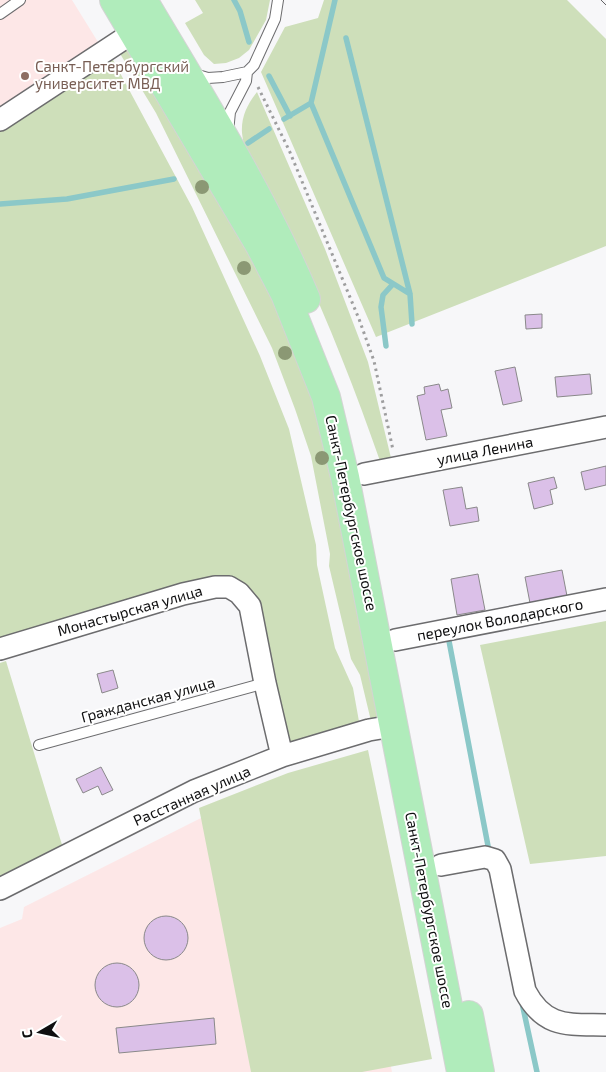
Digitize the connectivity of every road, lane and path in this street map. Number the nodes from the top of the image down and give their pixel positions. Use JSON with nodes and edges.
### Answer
{"nodes":[{"id":1,"x":20,"y":0,"type":"edge"},
{"id":2,"x":114,"y":0,"type":"edge"},
{"id":3,"x":143,"y":0,"type":"edge"},
{"id":4,"x":278,"y":0,"type":"edge"},
{"id":5,"x":0,"y":14,"type":"edge"},
{"id":6,"x":134,"y":32,"type":"junction"},
{"id":7,"x":184,"y":70,"type":"junction"},
{"id":8,"x":247,"y":72,"type":"junction"},
{"id":9,"x":254,"y":81,"type":"dead end"},
{"id":10,"x":0,"y":120,"type":"edge"},
{"id":11,"x":229,"y":148,"type":"junction"},
{"id":12,"x":606,"y":427,"type":"edge"},
{"id":13,"x":394,"y":458,"type":"dead end"},
{"id":14,"x":364,"y":474,"type":"junction"},
{"id":15,"x":606,"y":600,"type":"edge"},
{"id":16,"x":395,"y":640,"type":"junction"},
{"id":17,"x":0,"y":649,"type":"edge"},
{"id":18,"x":265,"y":683,"type":"junction"},
{"id":19,"x":393,"y":726,"type":"junction"},
{"id":20,"x":39,"y":745,"type":"dead end"},
{"id":21,"x":282,"y":756,"type":"junction"},
{"id":22,"x":441,"y":865,"type":"junction"},
{"id":23,"x":0,"y":889,"type":"edge"},
{"id":24,"x":606,"y":1025,"type":"edge"},
{"id":25,"x":461,"y":1072,"type":"edge"},
{"id":26,"x":480,"y":1072,"type":"edge"}],
"edges":[{"from":1,"to":5,"type":"lane"},
{"from":2,"to":6,"type":"main road","name":"Санкт-Петербургское шоссе"},
{"from":3,"to":7,"type":"main road","name":"Санкт-Петербургское шоссе"},
{"from":4,"to":8,"type":"lane"},
{"from":6,"to":10,"type":"street"},
{"from":6,"to":19,"type":"main road","name":"Санкт-Петербургское шоссе"},
{"from":7,"to":8,"type":"lane"},
{"from":7,"to":11,"type":"main road","name":"Санкт-Петербургское шоссе"},
{"from":8,"to":11,"type":"lane"},
{"from":9,"to":13,"type":"path"},
{"from":11,"to":14,"type":"main road","name":"Санкт-Петербургское шоссе"},
{"from":12,"to":14,"type":"street","name":"улица Ленина"},
{"from":14,"to":16,"type":"main road","name":"Санкт-Петербургское шоссе"},
{"from":15,"to":16,"type":"street","name":"переулок Володарского"},
{"from":16,"to":22,"type":"main road","name":"Санкт-Петербургское шоссе"},
{"from":17,"to":18,"type":"street","name":"Монастырская улица"},
{"from":18,"to":20,"type":"lane","name":"Гражданская улица"},
{"from":18,"to":21,"type":"street","name":"Монастырская улица"},
{"from":19,"to":21,"type":"street","name":"Расстанная улица"},
{"from":19,"to":25,"type":"main road","name":"Санкт-Петербургское шоссе"},
{"from":21,"to":23,"type":"street","name":"Расстанная улица"},
{"from":22,"to":24,"type":"street"},
{"from":22,"to":26,"type":"main road","name":"Санкт-Петербургское шоссе"}]}
